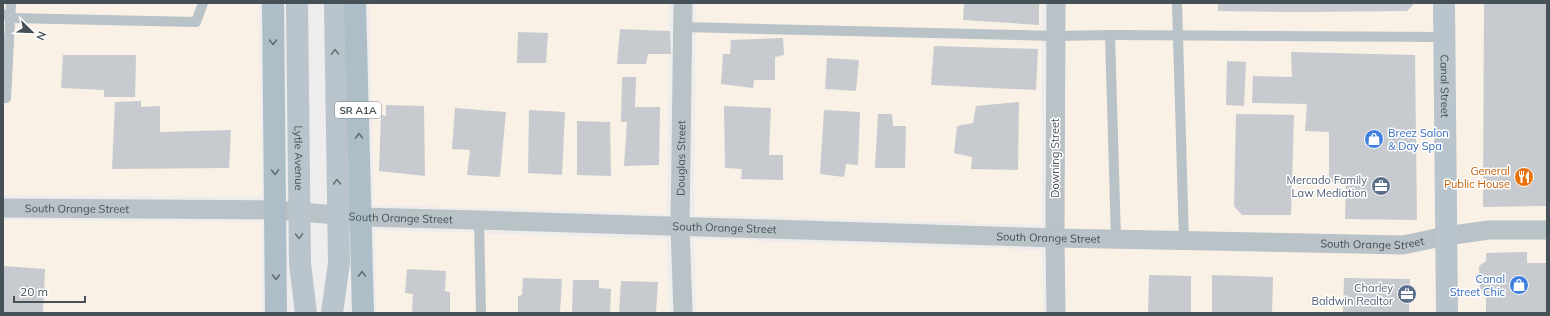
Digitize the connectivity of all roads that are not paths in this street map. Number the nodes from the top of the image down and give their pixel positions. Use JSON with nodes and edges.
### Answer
{"nodes":[{"id":1,"x":11,"y":3,"type":"edge"},
{"id":2,"x":203,"y":3,"type":"edge"},
{"id":3,"x":273,"y":3,"type":"edge"},
{"id":4,"x":297,"y":3,"type":"edge"},
{"id":5,"x":335,"y":3,"type":"edge"},
{"id":6,"x":355,"y":3,"type":"edge"},
{"id":7,"x":683,"y":3,"type":"edge"},
{"id":8,"x":1056,"y":3,"type":"edge"},
{"id":9,"x":1177,"y":3,"type":"edge"},
{"id":10,"x":1444,"y":3,"type":"edge"},
{"id":11,"x":5,"y":18,"type":"edge"},
{"id":12,"x":682,"y":27,"type":"junction"},
{"id":13,"x":1110,"y":35,"type":"junction"},
{"id":14,"x":1056,"y":36,"type":"junction"},
{"id":15,"x":1178,"y":36,"type":"junction"},
{"id":16,"x":1445,"y":37,"type":"junction"},
{"id":17,"x":3,"y":98,"type":"edge"},
{"id":18,"x":3,"y":208,"type":"edge"},
{"id":19,"x":275,"y":210,"type":"junction"},
{"id":20,"x":361,"y":216,"type":"junction"},
{"id":21,"x":479,"y":220,"type":"junction"},
{"id":22,"x":680,"y":226,"type":"junction"},
{"id":23,"x":1547,"y":230,"type":"edge"},
{"id":24,"x":1446,"y":236,"type":"junction"},
{"id":25,"x":1055,"y":238,"type":"junction"},
{"id":26,"x":1116,"y":239,"type":"junction"},
{"id":27,"x":1184,"y":241,"type":"junction"},
{"id":28,"x":276,"y":313,"type":"edge"},
{"id":29,"x":306,"y":313,"type":"edge"},
{"id":30,"x":332,"y":313,"type":"edge"},
{"id":31,"x":363,"y":313,"type":"edge"},
{"id":32,"x":481,"y":313,"type":"edge"},
{"id":33,"x":683,"y":313,"type":"edge"},
{"id":34,"x":1056,"y":313,"type":"edge"},
{"id":35,"x":1447,"y":313,"type":"edge"}],
"edges":[{"from":1,"to":11,"type":"lane"},
{"from":2,"to":11,"type":"lane"},
{"from":3,"to":19,"type":"main road","one_way":true},
{"from":4,"to":29,"type":"main road","name":"Lytle Avenue","one_way":true},
{"from":30,"to":5,"type":"main road","one_way":true},
{"from":20,"to":6,"type":"main road","number":"SR A1A","one_way":true},
{"from":7,"to":12,"type":"street","name":"Douglas Street"},
{"from":8,"to":14,"type":"street","name":"Downing Street"},
{"from":9,"to":15,"type":"lane"},
{"from":10,"to":16,"type":"main road","name":"Canal Street"},
{"from":11,"to":17,"type":"lane"},
{"from":12,"to":14,"type":"lane"},
{"from":12,"to":22,"type":"street","name":"Douglas Street"},
{"from":13,"to":14,"type":"lane"},
{"from":13,"to":15,"type":"lane"},
{"from":13,"to":26,"type":"lane"},
{"from":14,"to":25,"type":"street","name":"Downing Street"},
{"from":15,"to":16,"type":"lane"},
{"from":15,"to":27,"type":"lane"},
{"from":16,"to":24,"type":"main road","name":"Canal Street"},
{"from":18,"to":19,"type":"street","name":"South Orange Street"},
{"from":19,"to":20,"type":"street","name":"South Orange Street"},
{"from":19,"to":28,"type":"main road","one_way":true},
{"from":20,"to":21,"type":"street","name":"South Orange Street"},
{"from":31,"to":20,"type":"main road","number":"SR A1A","one_way":true},
{"from":21,"to":22,"type":"street","name":"South Orange Street"},
{"from":21,"to":32,"type":"lane"},
{"from":22,"to":25,"type":"street","name":"South Orange Street"},
{"from":22,"to":33,"type":"street","name":"Douglas Street"},
{"from":23,"to":24,"type":"street","name":"South Orange Street"},
{"from":24,"to":27,"type":"street","name":"South Orange Street"},
{"from":24,"to":35,"type":"main road","name":"Canal Street"},
{"from":25,"to":26,"type":"street","name":"South Orange Street"},
{"from":25,"to":34,"type":"street","name":"Downing Street"},
{"from":26,"to":27,"type":"street","name":"South Orange Street"}]}
